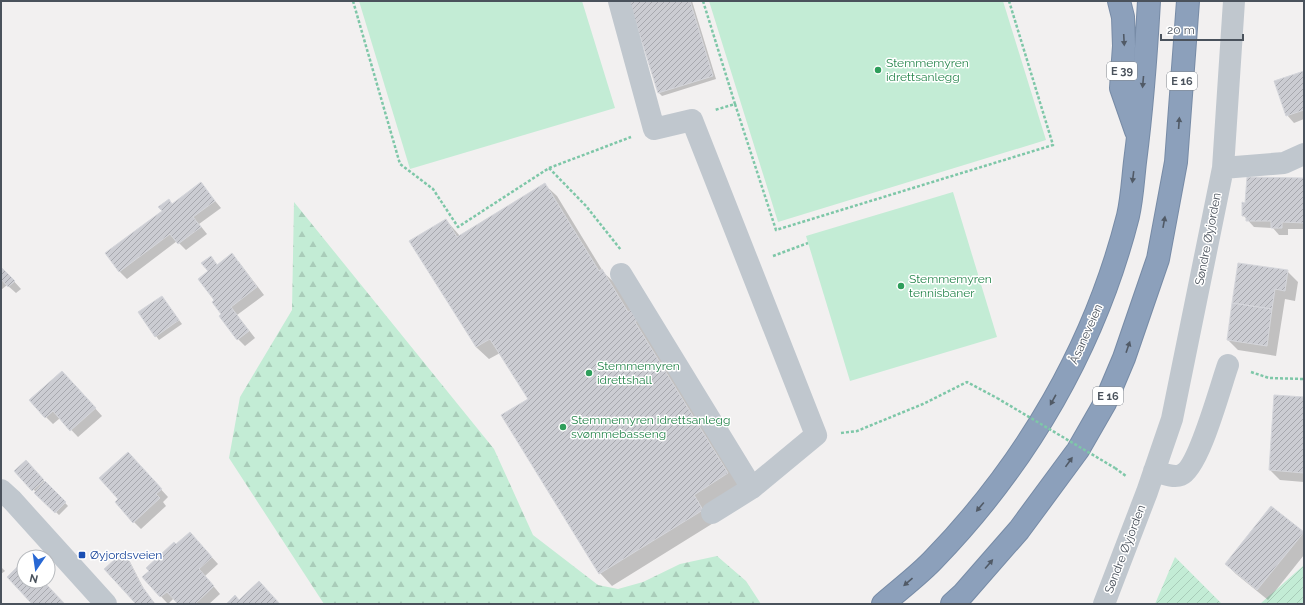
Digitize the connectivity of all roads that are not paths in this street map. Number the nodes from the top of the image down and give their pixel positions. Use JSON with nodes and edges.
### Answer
{"nodes":[{"id":1,"x":618,"y":1,"type":"edge"},
{"id":2,"x":1119,"y":1,"type":"edge"},
{"id":3,"x":1149,"y":1,"type":"edge"},
{"id":4,"x":1188,"y":1,"type":"edge"},
{"id":5,"x":1234,"y":1,"type":"edge"},
{"id":6,"x":1138,"y":138,"type":"junction"},
{"id":7,"x":1304,"y":154,"type":"edge"},
{"id":8,"x":1223,"y":168,"type":"junction"},
{"id":9,"x":621,"y":274,"type":"road end"},
{"id":10,"x":1228,"y":365,"type":"dead end"},
{"id":11,"x":1154,"y":471,"type":"junction"},
{"id":12,"x":752,"y":488,"type":"junction"},
{"id":13,"x":1,"y":490,"type":"edge"},
{"id":14,"x":712,"y":513,"type":"dead end"},
{"id":15,"x":106,"y":604,"type":"edge"},
{"id":16,"x":883,"y":604,"type":"edge"},
{"id":17,"x":952,"y":604,"type":"edge"},
{"id":18,"x":1104,"y":604,"type":"edge"}],
"edges":[{"from":1,"to":12,"type":"street"},
{"from":2,"to":6,"type":"highway","number":"E 39","one_way":true},
{"from":3,"to":6,"type":"highway","name":"Åsaneveien","one_way":true},
{"from":17,"to":4,"type":"highway","number":"E 16","one_way":true},
{"from":5,"to":8,"type":"street","name":"Søndre Øyjorden"},
{"from":6,"to":16,"type":"highway","name":"Åsaneveien","one_way":true},
{"from":7,"to":8,"type":"street"},
{"from":8,"to":11,"type":"street","name":"Søndre Øyjorden"},
{"from":9,"to":12,"type":"street"},
{"from":10,"to":11,"type":"street"},
{"from":11,"to":18,"type":"street","name":"Søndre Øyjorden"},
{"from":12,"to":14,"type":"street"},
{"from":13,"to":15,"type":"street"}]}
